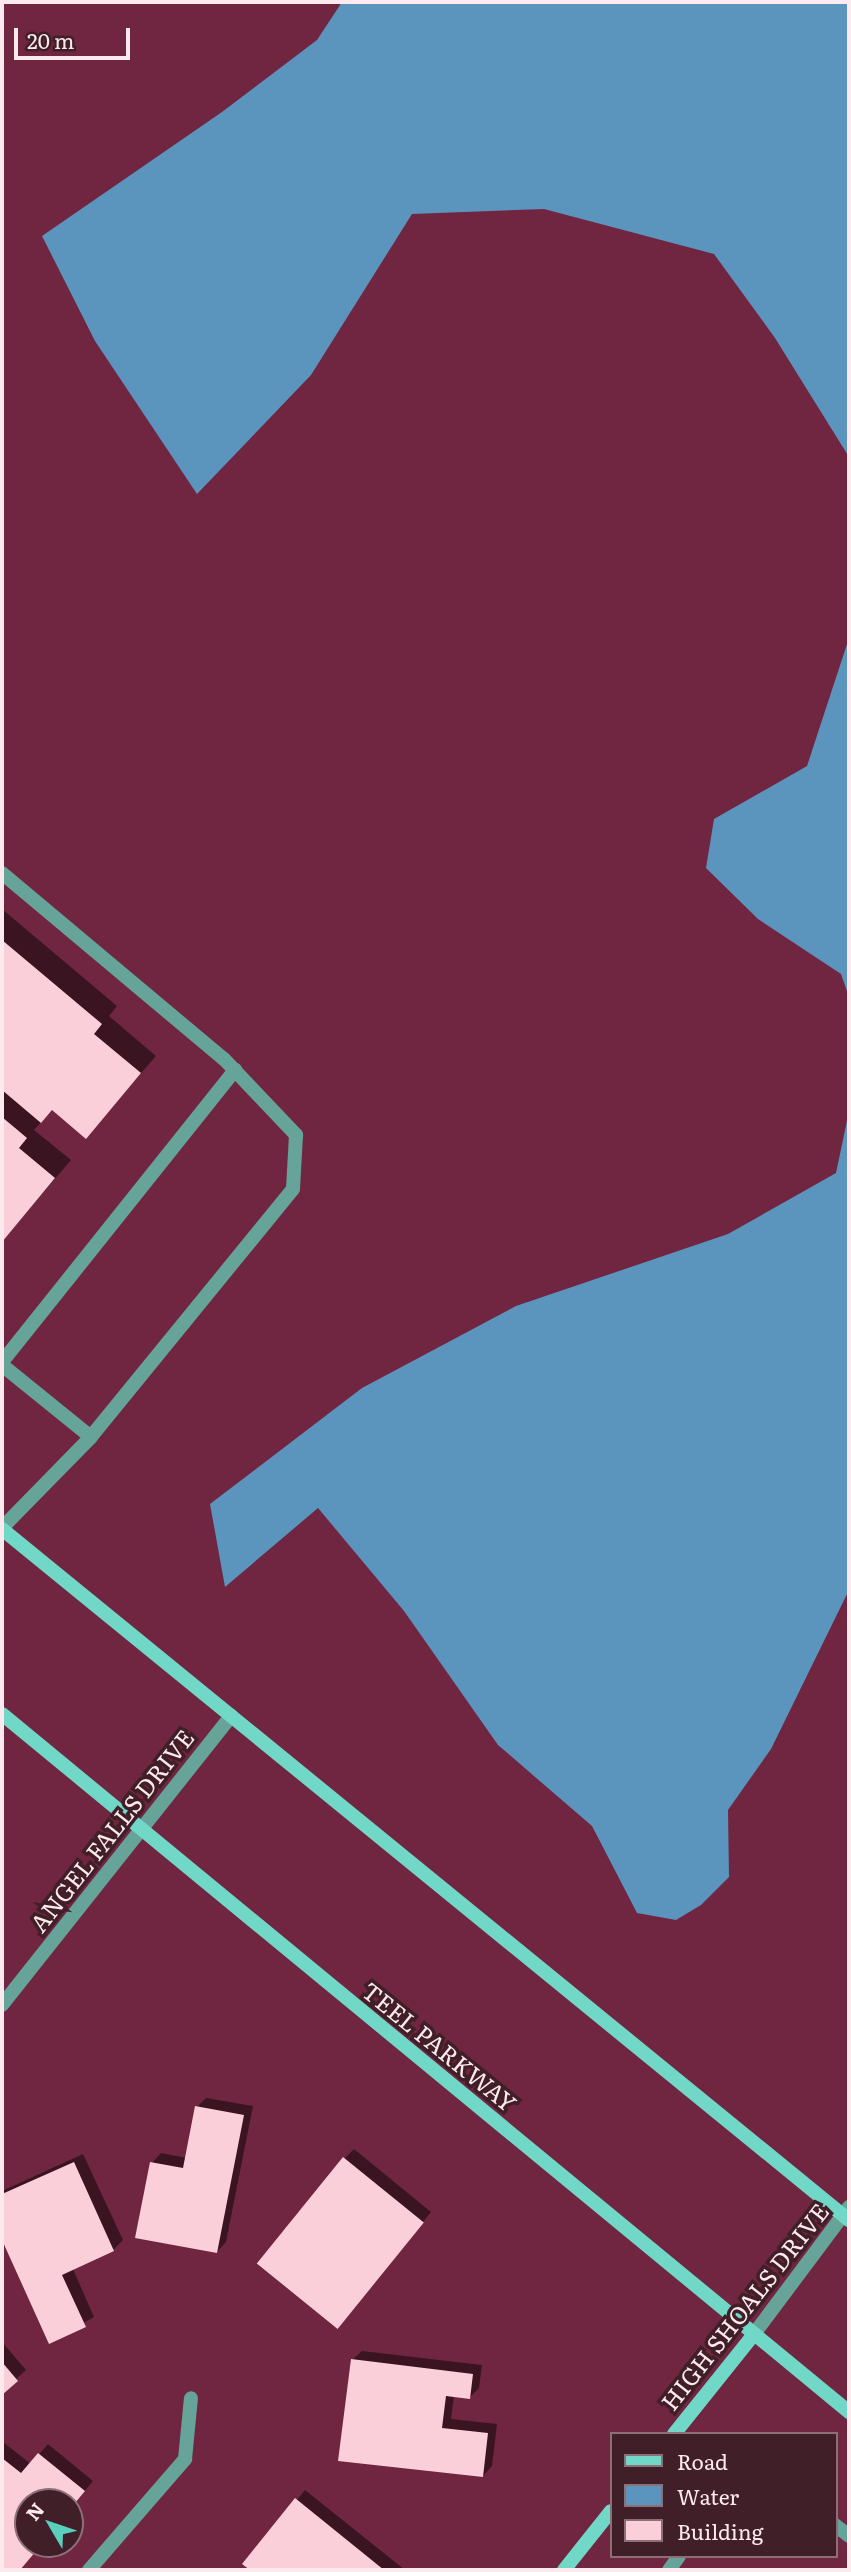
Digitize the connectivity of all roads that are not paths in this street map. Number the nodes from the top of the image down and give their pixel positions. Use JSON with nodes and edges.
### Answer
{"nodes":[{"id":1,"x":2,"y":873,"type":"edge"},
{"id":2,"x":235,"y":1070,"type":"junction"},
{"id":3,"x":2,"y":1363,"type":"edge"},
{"id":4,"x":91,"y":1437,"type":"junction"},
{"id":5,"x":2,"y":1529,"type":"edge"},
{"id":6,"x":2,"y":1714,"type":"edge"},
{"id":7,"x":231,"y":1716,"type":"junction"},
{"id":8,"x":141,"y":1829,"type":"junction"},
{"id":9,"x":2,"y":2005,"type":"edge"},
{"id":10,"x":847,"y":2214,"type":"edge"},
{"id":11,"x":754,"y":2334,"type":"junction"},
{"id":12,"x":191,"y":2398,"type":"dead end"},
{"id":13,"x":849,"y":2413,"type":"edge"},
{"id":14,"x":676,"y":2432,"type":"edge"},
{"id":15,"x":610,"y":2512,"type":"edge"},
{"id":16,"x":89,"y":2570,"type":"edge"},
{"id":17,"x":564,"y":2570,"type":"edge"}],
"edges":[{"from":1,"to":2,"type":"street"},
{"from":2,"to":3,"type":"street"},
{"from":2,"to":4,"type":"street"},
{"from":3,"to":4,"type":"street"},
{"from":4,"to":5,"type":"street"},
{"from":5,"to":7,"type":"main road"},
{"from":6,"to":8,"type":"main road","name":"TEEL PARKWAY"},
{"from":7,"to":8,"type":"street","name":"ANGEL FALLS DRIVE"},
{"from":7,"to":10,"type":"main road"},
{"from":8,"to":9,"type":"street","name":"ANGEL FALLS DRIVE"},
{"from":8,"to":11,"type":"main road","name":"TEEL PARKWAY"},
{"from":10,"to":11,"type":"street","name":"HIGH SHOALS DRIVE"},
{"from":11,"to":13,"type":"main road","name":"TEEL PARKWAY"},
{"from":11,"to":14,"type":"main road","name":"HIGH SHOALS DRIVE"},
{"from":12,"to":16,"type":"street"},
{"from":15,"to":17,"type":"main road"}]}
